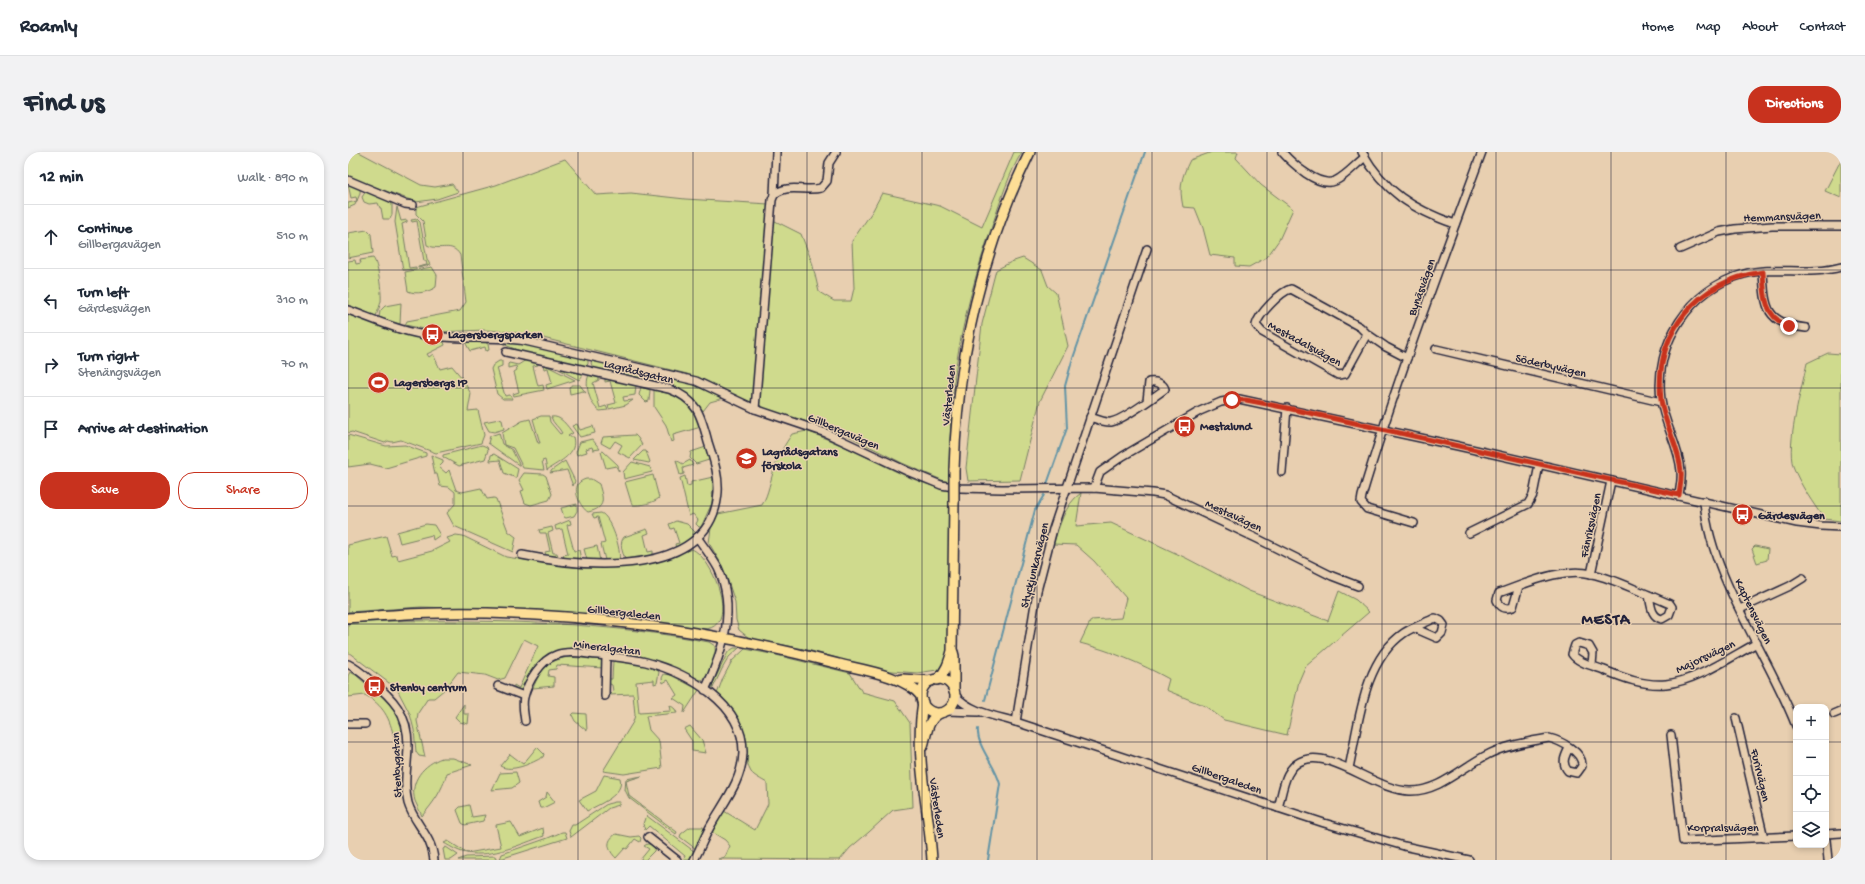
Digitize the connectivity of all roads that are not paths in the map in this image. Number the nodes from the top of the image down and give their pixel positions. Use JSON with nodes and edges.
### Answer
{"nodes":[{"id":1,"x":776,"y":152,"type":"edge"},
{"id":2,"x":836,"y":152,"type":"edge"},
{"id":3,"x":1030,"y":152,"type":"edge"},
{"id":4,"x":1282,"y":152,"type":"edge"},
{"id":5,"x":1482,"y":152,"type":"edge"},
{"id":6,"x":1363,"y":154,"type":"edge"},
{"id":7,"x":348,"y":180,"type":"edge"},
{"id":8,"x":774,"y":195,"type":"junction"},
{"id":9,"x":413,"y":205,"type":"dead end"},
{"id":10,"x":1455,"y":224,"type":"junction"},
{"id":11,"x":1841,"y":226,"type":"edge"},
{"id":12,"x":1147,"y":249,"type":"dead end"},
{"id":13,"x":1680,"y":249,"type":"dead end"},
{"id":14,"x":1841,"y":268,"type":"edge"},
{"id":15,"x":1763,"y":272,"type":"junction"},
{"id":16,"x":348,"y":310,"type":"edge"},
{"id":17,"x":1806,"y":328,"type":"dead end"},
{"id":18,"x":1368,"y":334,"type":"junction"},
{"id":19,"x":1436,"y":349,"type":"dead end"},
{"id":20,"x":506,"y":352,"type":"dead end"},
{"id":21,"x":1407,"y":358,"type":"junction"},
{"id":22,"x":1147,"y":401,"type":"dead end"},
{"id":23,"x":1661,"y":402,"type":"junction"},
{"id":24,"x":1287,"y":408,"type":"junction"},
{"id":25,"x":755,"y":409,"type":"junction"},
{"id":26,"x":1090,"y":418,"type":"junction"},
{"id":27,"x":1382,"y":430,"type":"junction"},
{"id":28,"x":1539,"y":465,"type":"junction"},
{"id":29,"x":1282,"y":472,"type":"dead end"},
{"id":30,"x":1611,"y":481,"type":"junction"},
{"id":31,"x":1094,"y":488,"type":"junction"},
{"id":32,"x":1066,"y":489,"type":"junction"},
{"id":33,"x":1679,"y":495,"type":"junction"},
{"id":34,"x":1704,"y":502,"type":"junction"},
{"id":35,"x":1414,"y":523,"type":"dead end"},
{"id":36,"x":1841,"y":527,"type":"edge"},
{"id":37,"x":1469,"y":533,"type":"dead end"},
{"id":38,"x":697,"y":538,"type":"junction"},
{"id":39,"x":522,"y":555,"type":"dead end"},
{"id":40,"x":1591,"y":574,"type":"junction"},
{"id":41,"x":1803,"y":578,"type":"dead end"},
{"id":42,"x":1358,"y":586,"type":"dead end"},
{"id":43,"x":1520,"y":586,"type":"dead end"},
{"id":44,"x":1649,"y":595,"type":"dead end"},
{"id":45,"x":1740,"y":609,"type":"junction"},
{"id":46,"x":348,"y":618,"type":"edge"},
{"id":47,"x":1414,"y":628,"type":"dead end"},
{"id":48,"x":724,"y":638,"type":"junction"},
{"id":49,"x":1757,"y":643,"type":"junction"},
{"id":50,"x":952,"y":651,"type":"junction"},
{"id":51,"x":606,"y":656,"type":"junction"},
{"id":52,"x":348,"y":664,"type":"edge"},
{"id":53,"x":1592,"y":665,"type":"dead end"},
{"id":54,"x":892,"y":679,"type":"junction"},
{"id":55,"x":934,"y":680,"type":"junction"},
{"id":56,"x":498,"y":686,"type":"dead end"},
{"id":57,"x":705,"y":690,"type":"junction"},
{"id":58,"x":954,"y":694,"type":"junction"},
{"id":59,"x":524,"y":696,"type":"junction"},
{"id":60,"x":605,"y":696,"type":"dead end"},
{"id":61,"x":922,"y":699,"type":"junction"},
{"id":62,"x":1841,"y":711,"type":"edge"},
{"id":63,"x":943,"y":712,"type":"junction"},
{"id":64,"x":980,"y":712,"type":"junction"},
{"id":65,"x":1834,"y":714,"type":"dead end"},
{"id":66,"x":1736,"y":718,"type":"dead end"},
{"id":67,"x":1793,"y":718,"type":"edge"},
{"id":68,"x":526,"y":721,"type":"dead end"},
{"id":69,"x":1016,"y":722,"type":"junction"},
{"id":70,"x":348,"y":724,"type":"edge"},
{"id":71,"x":365,"y":724,"type":"dead end"},
{"id":72,"x":1671,"y":734,"type":"dead end"},
{"id":73,"x":1569,"y":748,"type":"dead end"},
{"id":74,"x":920,"y":759,"type":"junction"},
{"id":75,"x":1349,"y":768,"type":"junction"},
{"id":76,"x":1278,"y":808,"type":"junction"},
{"id":77,"x":1841,"y":833,"type":"edge"},
{"id":78,"x":1829,"y":834,"type":"edge"},
{"id":79,"x":1793,"y":836,"type":"edge"},
{"id":80,"x":648,"y":837,"type":"dead end"},
{"id":81,"x":1764,"y":838,"type":"junction"},
{"id":82,"x":1827,"y":848,"type":"edge"},
{"id":83,"x":434,"y":860,"type":"edge"},
{"id":84,"x":677,"y":860,"type":"edge"},
{"id":85,"x":694,"y":860,"type":"edge"},
{"id":86,"x":932,"y":860,"type":"edge"},
{"id":87,"x":1469,"y":860,"type":"edge"},
{"id":88,"x":1828,"y":860,"type":"edge"}],
"edges":[{"from":1,"to":8,"type":"street"},
{"from":2,"to":8,"type":"street"},
{"from":3,"to":50,"type":"main road","name":"Västerleden","bridge":true},
{"from":4,"to":6,"type":"street"},
{"from":5,"to":10,"type":"street","name":"Bynäsvägen"},
{"from":6,"to":10,"type":"street"},
{"from":7,"to":9,"type":"street"},
{"from":8,"to":25,"type":"street"},
{"from":10,"to":21,"type":"street","name":"Bynäsvägen"},
{"from":11,"to":13,"type":"street","name":"Hemmansvägen"},
{"from":12,"to":26,"type":"street","name":"Styckjunkarvägen"},
{"from":14,"to":15,"type":"street"},
{"from":15,"to":17,"type":"street"},
{"from":15,"to":23,"type":"street"},
{"from":16,"to":25,"type":"street","name":"Gillbergavägen"},
{"from":18,"to":18,"type":"street","name":"Mestadalsvägen"},
{"from":18,"to":21,"type":"street","name":"Mestadalsvägen"},
{"from":19,"to":23,"type":"street","name":"Söderbyvägen"},
{"from":20,"to":38,"type":"street","name":"Lagrådsgatan"},
{"from":21,"to":27,"type":"street","name":"Bynäsvägen"},
{"from":22,"to":26,"type":"street"},
{"from":23,"to":33,"type":"street"},
{"from":24,"to":27,"type":"street"},
{"from":24,"to":29,"type":"street"},
{"from":24,"to":31,"type":"street"},
{"from":25,"to":32,"type":"street","name":"Gillbergavägen"},
{"from":26,"to":32,"type":"street","name":"Styckjunkarvägen"},
{"from":27,"to":28,"type":"street"},
{"from":27,"to":35,"type":"street","name":"Bynäsvägen"},
{"from":28,"to":30,"type":"street"},
{"from":28,"to":37,"type":"street"},
{"from":30,"to":33,"type":"street"},
{"from":30,"to":40,"type":"street","name":"Fänriksvägen"},
{"from":31,"to":32,"type":"street","name":"Gillbergavägen"},
{"from":31,"to":42,"type":"street","name":"Mestavägen"},
{"from":32,"to":69,"type":"street","name":"Styckjunkarvägen"},
{"from":33,"to":34,"type":"street"},
{"from":34,"to":36,"type":"street"},
{"from":34,"to":45,"type":"street","name":"Kaptensvägen"},
{"from":38,"to":39,"type":"street","name":"Lagrådsgatan"},
{"from":38,"to":48,"type":"street"},
{"from":40,"to":43,"type":"street"},
{"from":40,"to":44,"type":"street"},
{"from":41,"to":45,"type":"street"},
{"from":45,"to":49,"type":"street","name":"Kaptensvägen"},
{"from":46,"to":48,"type":"main road","name":"Gillbergaleden"},
{"from":47,"to":75,"type":"street"},
{"from":48,"to":54,"type":"main road","name":"Gillbergaleden"},
{"from":48,"to":57,"type":"street"},
{"from":49,"to":53,"type":"street","name":"Majorsvägen"},
{"from":49,"to":67,"type":"street","name":"Kaptensvägen"},
{"from":50,"to":55,"type":"main road","name":"Västerleden"},
{"from":50,"to":58,"type":"main road","name":"Västerleden"},
{"from":51,"to":57,"type":"street","name":"Mineralgatan"},
{"from":51,"to":59,"type":"street","name":"Mineralgatan"},
{"from":51,"to":60,"type":"street"},
{"from":52,"to":83,"type":"street","name":"Stenbygatan"},
{"from":54,"to":55,"type":"main road","name":"Gillbergaleden"},
{"from":54,"to":61,"type":"main road","name":"Gillbergaleden"},
{"from":55,"to":58,"type":"main road"},
{"from":55,"to":61,"type":"main road"},
{"from":56,"to":59,"type":"street"},
{"from":57,"to":85,"type":"street","name":"Mineralgatan"},
{"from":58,"to":63,"type":"main road"},
{"from":58,"to":64,"type":"street","name":"Gillbergaleden"},
{"from":59,"to":68,"type":"street","name":"Mineralgatan"},
{"from":61,"to":63,"type":"main road"},
{"from":61,"to":74,"type":"main road","name":"Västerleden"},
{"from":62,"to":65,"type":"street"},
{"from":63,"to":64,"type":"street","name":"Gillbergaleden"},
{"from":63,"to":74,"type":"main road","name":"Västerleden"},
{"from":64,"to":69,"type":"street","name":"Gillbergaleden"},
{"from":66,"to":81,"type":"street","name":"Furirvägen"},
{"from":69,"to":76,"type":"street","name":"Gillbergaleden"},
{"from":70,"to":71,"type":"street"},
{"from":72,"to":81,"type":"street","name":"Korpralsvägen"},
{"from":73,"to":75,"type":"street"},
{"from":74,"to":86,"type":"main road","name":"Västerleden"},
{"from":75,"to":76,"type":"street"},
{"from":76,"to":87,"type":"street","name":"Gillbergaleden"},
{"from":77,"to":78,"type":"street"},
{"from":79,"to":81,"type":"street","name":"Korpralsvägen"},
{"from":80,"to":84,"type":"street"},
{"from":82,"to":88,"type":"street"}]}
